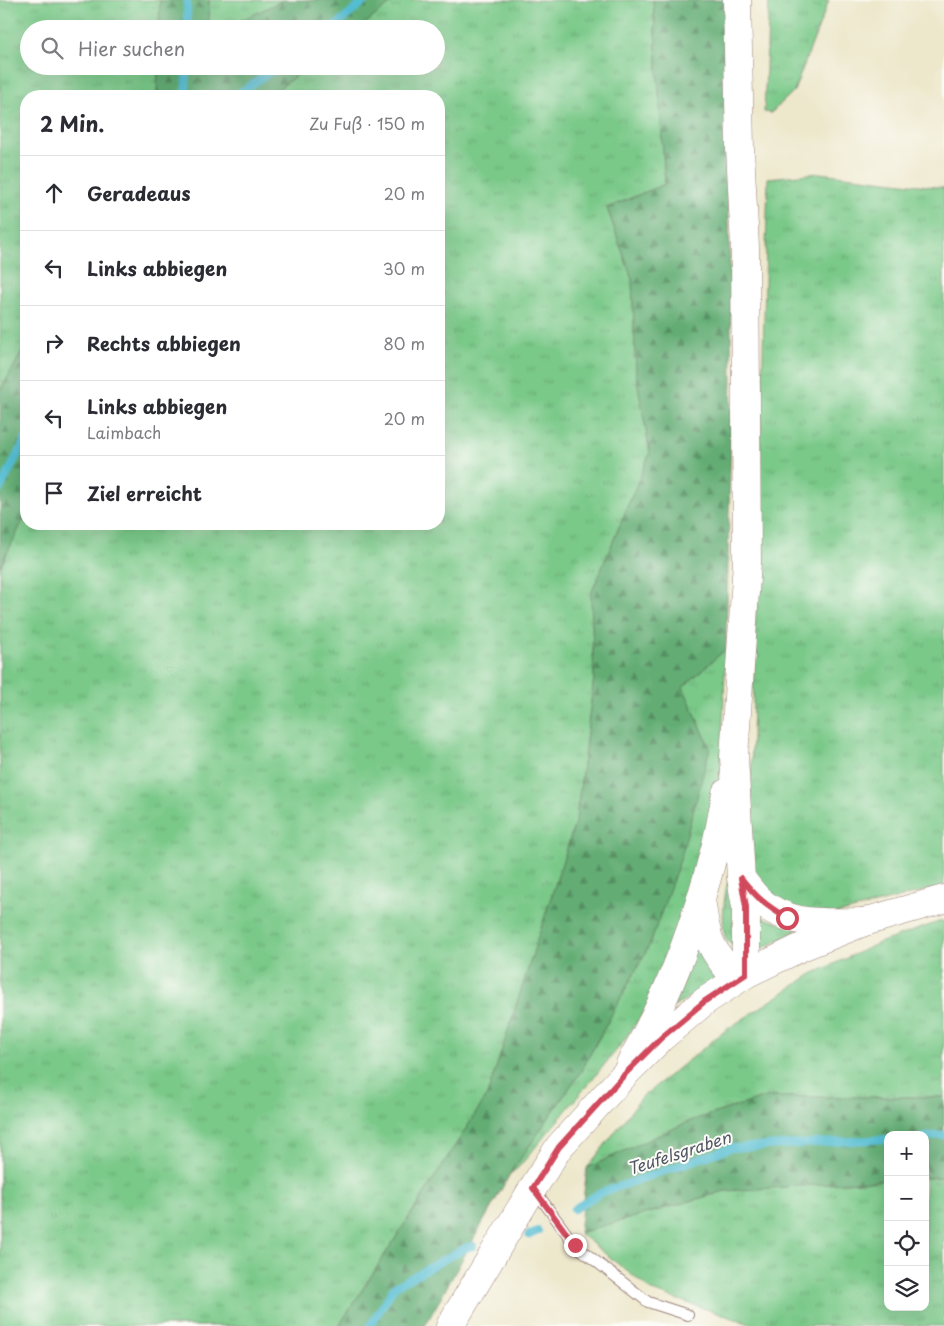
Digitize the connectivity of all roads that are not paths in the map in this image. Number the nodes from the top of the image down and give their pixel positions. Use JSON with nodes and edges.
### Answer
{"nodes":[{"id":1,"x":737,"y":0,"type":"edge"},
{"id":2,"x":734,"y":756,"type":"junction"},
{"id":3,"x":741,"y":878,"type":"junction"},
{"id":4,"x":701,"y":899,"type":"junction"},
{"id":5,"x":944,"y":899,"type":"edge"},
{"id":6,"x":864,"y":922,"type":"junction"},
{"id":7,"x":742,"y":977,"type":"junction"},
{"id":8,"x":625,"y":1074,"type":"junction"},
{"id":9,"x":533,"y":1188,"type":"junction"},
{"id":10,"x":688,"y":1315,"type":"dead end"},
{"id":11,"x":450,"y":1326,"type":"edge"}],
"edges":[{"from":1,"to":2,"type":"main road"},
{"from":2,"to":3,"type":"main road"},
{"from":2,"to":4,"type":"main road"},
{"from":3,"to":6,"type":"main road"},
{"from":3,"to":7,"type":"main road"},
{"from":4,"to":7,"type":"main road"},
{"from":4,"to":8,"type":"main road"},
{"from":5,"to":6,"type":"main road"},
{"from":6,"to":7,"type":"main road"},
{"from":7,"to":8,"type":"main road"},
{"from":8,"to":9,"type":"main road"},
{"from":9,"to":10,"type":"lane"},
{"from":9,"to":11,"type":"main road"}]}
